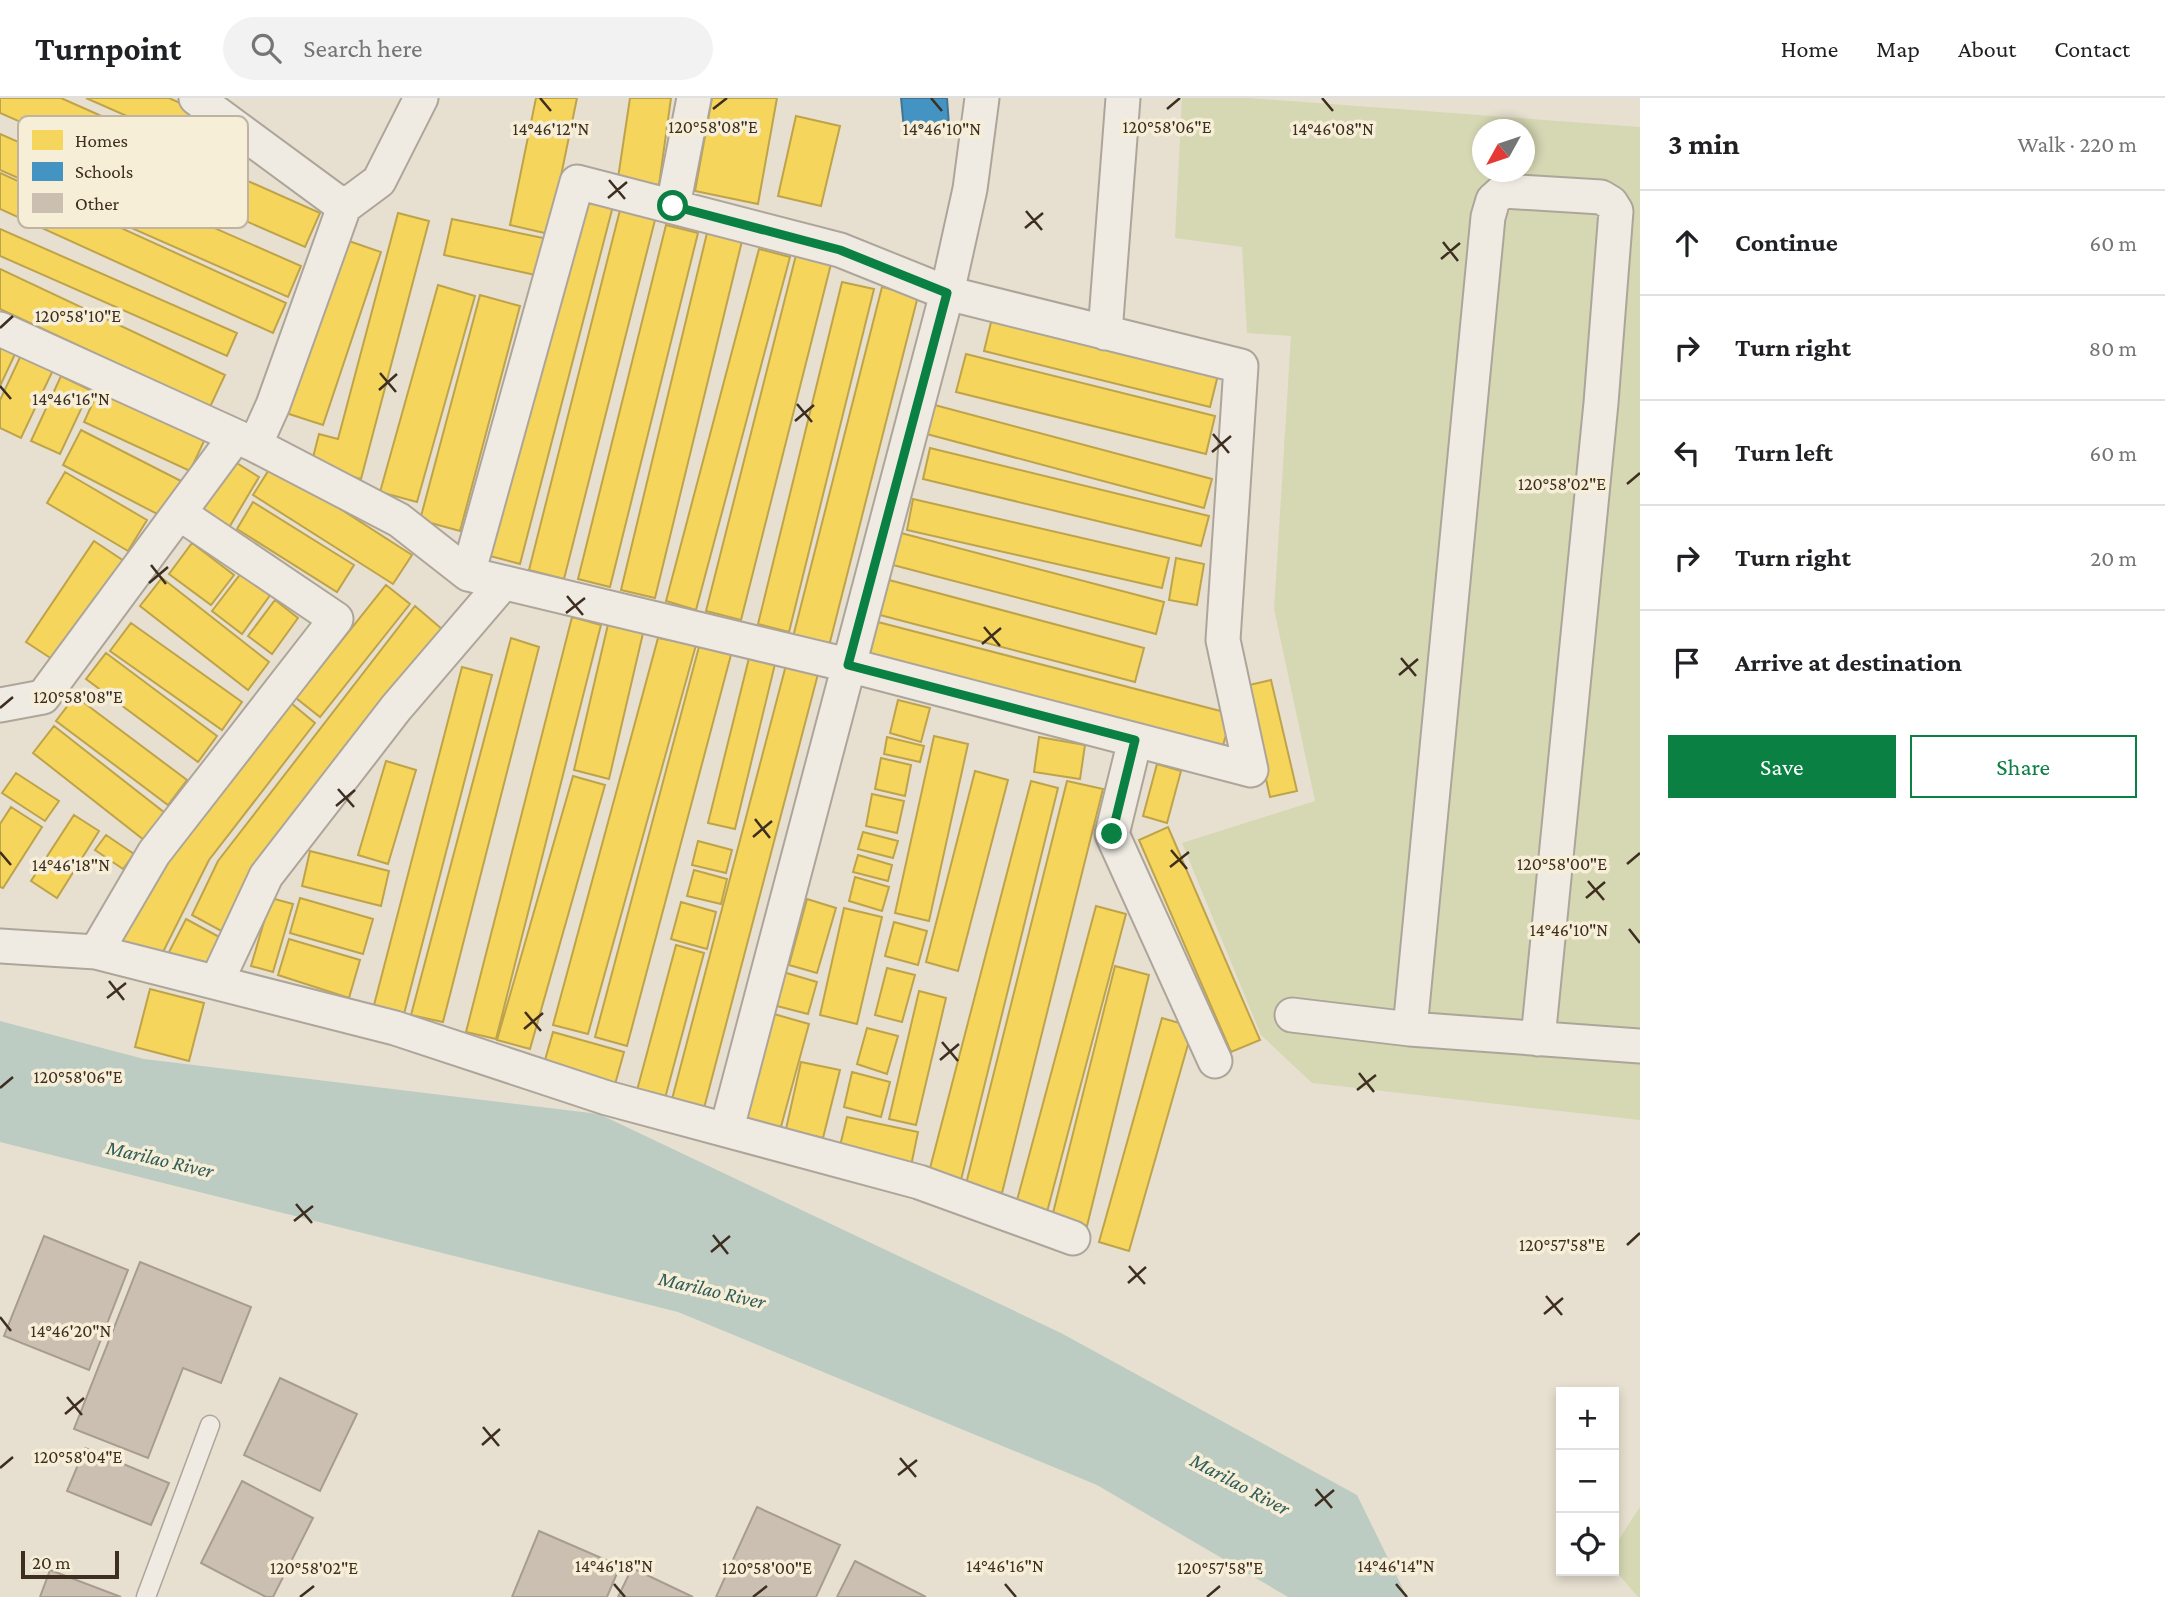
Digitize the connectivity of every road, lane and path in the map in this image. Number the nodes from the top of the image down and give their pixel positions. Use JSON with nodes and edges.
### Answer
{"nodes":[{"id":1,"x":196,"y":98,"type":"edge"},
{"id":2,"x":421,"y":98,"type":"edge"},
{"id":3,"x":694,"y":98,"type":"edge"},
{"id":4,"x":982,"y":98,"type":"edge"},
{"id":5,"x":1123,"y":98,"type":"edge"},
{"id":6,"x":221,"y":116,"type":"edge"},
{"id":7,"x":248,"y":136,"type":"edge"},
{"id":8,"x":344,"y":206,"type":"junction"},
{"id":9,"x":673,"y":206,"type":"junction"},
{"id":10,"x":947,"y":293,"type":"junction"},
{"id":11,"x":0,"y":329,"type":"edge"},
{"id":12,"x":1105,"y":333,"type":"junction"},
{"id":13,"x":245,"y":441,"type":"junction"},
{"id":14,"x":179,"y":513,"type":"junction"},
{"id":15,"x":468,"y":574,"type":"junction"},
{"id":16,"x":503,"y":583,"type":"junction"},
{"id":17,"x":848,"y":665,"type":"junction"},
{"id":18,"x":0,"y":705,"type":"edge"},
{"id":19,"x":1135,"y":740,"type":"junction"},
{"id":20,"x":0,"y":946,"type":"edge"},
{"id":21,"x":96,"y":952,"type":"junction"},
{"id":22,"x":217,"y":981,"type":"junction"},
{"id":23,"x":1292,"y":1015,"type":"dead end"},
{"id":24,"x":1410,"y":1029,"type":"junction"},
{"id":25,"x":1538,"y":1039,"type":"junction"},
{"id":26,"x":1640,"y":1046,"type":"edge"},
{"id":27,"x":1215,"y":1061,"type":"dead end"},
{"id":28,"x":727,"y":1128,"type":"junction"},
{"id":29,"x":1073,"y":1238,"type":"dead end"},
{"id":30,"x":210,"y":1425,"type":"dead end"},
{"id":31,"x":146,"y":1597,"type":"edge"}],
"edges":[{"from":1,"to":6,"type":"street"},
{"from":2,"to":8,"type":"street"},
{"from":3,"to":9,"type":"street"},
{"from":4,"to":10,"type":"street"},
{"from":5,"to":12,"type":"street"},
{"from":7,"to":8,"type":"street"},
{"from":8,"to":13,"type":"street"},
{"from":9,"to":10,"type":"street"},
{"from":9,"to":15,"type":"street"},
{"from":10,"to":12,"type":"street"},
{"from":10,"to":17,"type":"street"},
{"from":11,"to":13,"type":"street"},
{"from":12,"to":19,"type":"street"},
{"from":13,"to":14,"type":"street"},
{"from":13,"to":15,"type":"street"},
{"from":14,"to":18,"type":"street"},
{"from":14,"to":21,"type":"street"},
{"from":15,"to":16,"type":"street"},
{"from":16,"to":17,"type":"street"},
{"from":16,"to":22,"type":"street"},
{"from":17,"to":19,"type":"street"},
{"from":17,"to":28,"type":"street"},
{"from":19,"to":27,"type":"street"},
{"from":20,"to":21,"type":"street"},
{"from":21,"to":22,"type":"street"},
{"from":22,"to":28,"type":"street"},
{"from":23,"to":24,"type":"street"},
{"from":24,"to":25,"type":"street"},
{"from":24,"to":25,"type":"street"},
{"from":25,"to":26,"type":"street"},
{"from":28,"to":29,"type":"street"},
{"from":30,"to":31,"type":"lane"}]}
